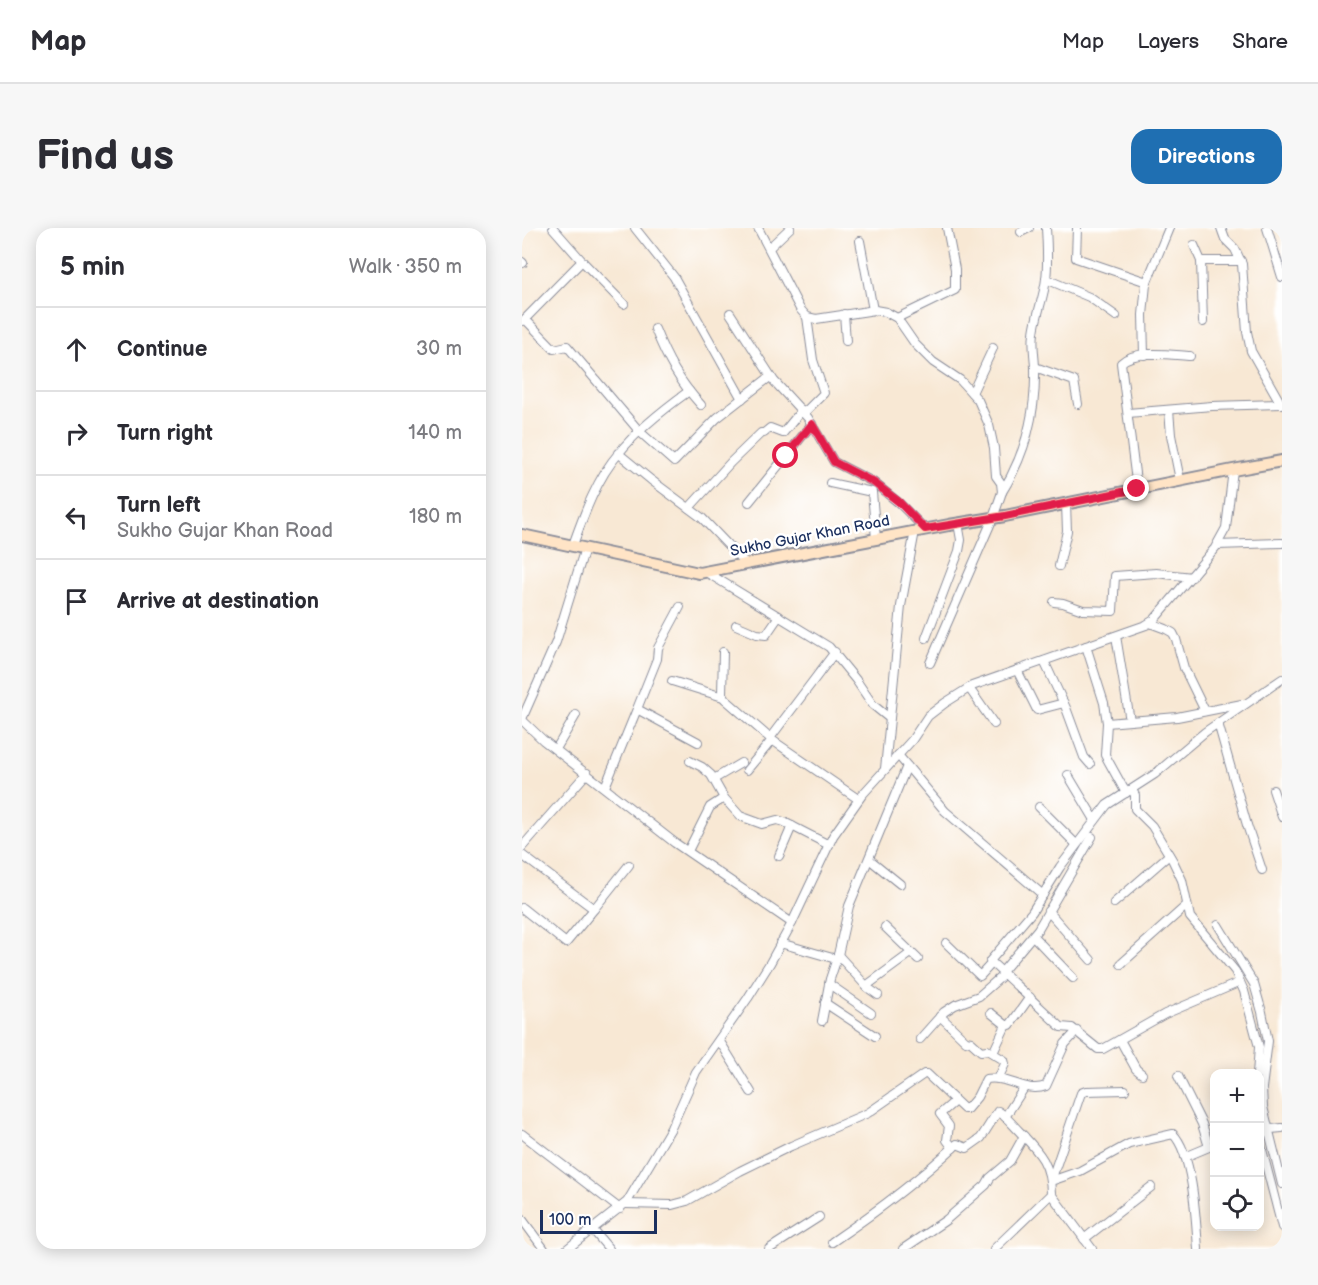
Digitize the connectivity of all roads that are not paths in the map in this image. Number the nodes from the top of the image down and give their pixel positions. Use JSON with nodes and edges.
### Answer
{"nodes":[{"id":1,"x":553,"y":228,"type":"edge"},
{"id":2,"x":635,"y":228,"type":"edge"},
{"id":3,"x":758,"y":228,"type":"edge"},
{"id":4,"x":790,"y":228,"type":"edge"},
{"id":5,"x":947,"y":228,"type":"edge"},
{"id":6,"x":1046,"y":228,"type":"edge"},
{"id":7,"x":1077,"y":228,"type":"edge"},
{"id":8,"x":1169,"y":228,"type":"edge"},
{"id":9,"x":1221,"y":228,"type":"edge"},
{"id":10,"x":1267,"y":228,"type":"edge"},
{"id":11,"x":860,"y":242,"type":"dead end"},
{"id":12,"x":1194,"y":245,"type":"dead end"},
{"id":13,"x":769,"y":248,"type":"junction"},
{"id":14,"x":582,"y":261,"type":"junction"},
{"id":15,"x":1201,"y":261,"type":"junction"},
{"id":16,"x":1241,"y":261,"type":"junction"},
{"id":17,"x":1281,"y":263,"type":"edge"},
{"id":18,"x":1282,"y":277,"type":"edge"},
{"id":19,"x":1046,"y":279,"type":"junction"},
{"id":20,"x":1147,"y":282,"type":"junction"},
{"id":21,"x":624,"y":304,"type":"dead end"},
{"id":22,"x":873,"y":310,"type":"junction"},
{"id":23,"x":730,"y":313,"type":"dead end"},
{"id":24,"x":844,"y":314,"type":"junction"},
{"id":25,"x":807,"y":316,"type":"junction"},
{"id":26,"x":1116,"y":316,"type":"dead end"},
{"id":27,"x":897,"y":318,"type":"junction"},
{"id":28,"x":524,"y":321,"type":"edge"},
{"id":29,"x":1203,"y":322,"type":"dead end"},
{"id":30,"x":655,"y":329,"type":"dead end"},
{"id":31,"x":846,"y":341,"type":"dead end"},
{"id":32,"x":993,"y":348,"type":"dead end"},
{"id":33,"x":1144,"y":355,"type":"junction"},
{"id":34,"x":1190,"y":356,"type":"dead end"},
{"id":35,"x":1035,"y":367,"type":"junction"},
{"id":36,"x":771,"y":376,"type":"junction"},
{"id":37,"x":689,"y":391,"type":"junction"},
{"id":38,"x":972,"y":393,"type":"junction"},
{"id":39,"x":742,"y":399,"type":"junction"},
{"id":40,"x":1078,"y":404,"type":"dead end"},
{"id":41,"x":1282,"y":404,"type":"edge"},
{"id":42,"x":701,"y":405,"type":"dead end"},
{"id":43,"x":1169,"y":410,"type":"junction"},
{"id":44,"x":803,"y":411,"type":"junction"},
{"id":45,"x":1128,"y":413,"type":"junction"},
{"id":46,"x":812,"y":424,"type":"junction"},
{"id":47,"x":640,"y":432,"type":"junction"},
{"id":48,"x":618,"y":453,"type":"junction"},
{"id":49,"x":1282,"y":461,"type":"edge"},
{"id":50,"x":1233,"y":470,"type":"junction"},
{"id":51,"x":1180,"y":480,"type":"junction"},
{"id":52,"x":830,"y":483,"type":"dead end"},
{"id":53,"x":1137,"y":489,"type":"junction"},
{"id":54,"x":1002,"y":492,"type":"junction"},
{"id":55,"x":749,"y":502,"type":"dead end"},
{"id":56,"x":1066,"y":504,"type":"junction"},
{"id":57,"x":689,"y":508,"type":"junction"},
{"id":58,"x":993,"y":518,"type":"junction"},
{"id":59,"x":958,"y":523,"type":"junction"},
{"id":60,"x":920,"y":530,"type":"junction"},
{"id":61,"x":522,"y":534,"type":"edge"},
{"id":62,"x":876,"y":539,"type":"junction"},
{"id":63,"x":1282,"y":543,"type":"edge"},
{"id":64,"x":573,"y":545,"type":"junction"},
{"id":65,"x":1217,"y":545,"type":"junction"},
{"id":66,"x":585,"y":548,"type":"junction"},
{"id":67,"x":746,"y":564,"type":"junction"},
{"id":68,"x":1059,"y":566,"type":"dead end"},
{"id":69,"x":706,"y":572,"type":"junction"},
{"id":70,"x":1192,"y":577,"type":"junction"},
{"id":71,"x":1054,"y":602,"type":"dead end"},
{"id":72,"x":680,"y":607,"type":"dead end"},
{"id":73,"x":779,"y":616,"type":"junction"},
{"id":74,"x":1150,"y":623,"type":"junction"},
{"id":75,"x":736,"y":625,"type":"dead end"},
{"id":76,"x":1116,"y":636,"type":"junction"},
{"id":77,"x":927,"y":638,"type":"dead end"},
{"id":78,"x":1086,"y":646,"type":"junction"},
{"id":79,"x":723,"y":652,"type":"dead end"},
{"id":80,"x":835,"y":652,"type":"junction"},
{"id":81,"x":1044,"y":661,"type":"junction"},
{"id":82,"x":930,"y":663,"type":"dead end"},
{"id":83,"x":1017,"y":670,"type":"junction"},
{"id":84,"x":1282,"y":679,"type":"edge"},
{"id":85,"x":672,"y":681,"type":"dead end"},
{"id":86,"x":969,"y":688,"type":"junction"},
{"id":87,"x":723,"y":697,"type":"junction"},
{"id":88,"x":1064,"y":703,"type":"junction"},
{"id":89,"x":1246,"y":703,"type":"junction"},
{"id":90,"x":638,"y":709,"type":"junction"},
{"id":91,"x":1205,"y":711,"type":"junction"},
{"id":92,"x":576,"y":715,"type":"dead end"},
{"id":93,"x":889,"y":718,"type":"junction"},
{"id":94,"x":522,"y":719,"type":"edge"},
{"id":95,"x":1130,"y":721,"type":"junction"},
{"id":96,"x":994,"y":723,"type":"dead end"},
{"id":97,"x":1107,"y":723,"type":"junction"},
{"id":98,"x":1218,"y":723,"type":"junction"},
{"id":99,"x":771,"y":739,"type":"junction"},
{"id":100,"x":698,"y":742,"type":"dead end"},
{"id":101,"x":556,"y":749,"type":"junction"},
{"id":102,"x":898,"y":755,"type":"junction"},
{"id":103,"x":690,"y":761,"type":"dead end"},
{"id":104,"x":741,"y":763,"type":"dead end"},
{"id":105,"x":1090,"y":764,"type":"dead end"},
{"id":106,"x":907,"y":766,"type":"junction"},
{"id":107,"x":885,"y":769,"type":"junction"},
{"id":108,"x":747,"y":770,"type":"dead end"},
{"id":109,"x":587,"y":773,"type":"junction"},
{"id":110,"x":1068,"y":775,"type":"dead end"},
{"id":111,"x":714,"y":779,"type":"junction"},
{"id":112,"x":605,"y":787,"type":"junction"},
{"id":113,"x":1273,"y":790,"type":"dead end"},
{"id":114,"x":1131,"y":792,"type":"junction"},
{"id":115,"x":724,"y":798,"type":"junction"},
{"id":116,"x":858,"y":799,"type":"junction"},
{"id":117,"x":1039,"y":807,"type":"dead end"},
{"id":118,"x":1282,"y":817,"type":"edge"},
{"id":119,"x":1095,"y":820,"type":"junction"},
{"id":120,"x":792,"y":826,"type":"junction"},
{"id":121,"x":1092,"y":837,"type":"dead end"},
{"id":122,"x":829,"y":845,"type":"junction"},
{"id":123,"x":522,"y":847,"type":"edge"},
{"id":124,"x":688,"y":851,"type":"junction"},
{"id":125,"x":1076,"y":852,"type":"junction"},
{"id":126,"x":522,"y":855,"type":"edge"},
{"id":127,"x":1169,"y":855,"type":"junction"},
{"id":128,"x":779,"y":856,"type":"dead end"},
{"id":129,"x":869,"y":859,"type":"junction"},
{"id":130,"x":629,"y":865,"type":"dead end"},
{"id":131,"x":1262,"y":870,"type":"dead end"},
{"id":132,"x":900,"y":884,"type":"dead end"},
{"id":133,"x":1043,"y":895,"type":"junction"},
{"id":134,"x":1114,"y":903,"type":"dead end"},
{"id":135,"x":1187,"y":905,"type":"junction"},
{"id":136,"x":522,"y":908,"type":"edge"},
{"id":137,"x":594,"y":909,"type":"junction"},
{"id":138,"x":1048,"y":911,"type":"junction"},
{"id":139,"x":792,"y":923,"type":"junction"},
{"id":140,"x":1218,"y":925,"type":"dead end"},
{"id":141,"x":885,"y":927,"type":"dead end"},
{"id":142,"x":1019,"y":930,"type":"junction"},
{"id":143,"x":1031,"y":937,"type":"junction"},
{"id":144,"x":780,"y":943,"type":"junction"},
{"id":145,"x":946,"y":943,"type":"dead end"},
{"id":146,"x":911,"y":952,"type":"junction"},
{"id":147,"x":837,"y":957,"type":"junction"},
{"id":148,"x":918,"y":959,"type":"dead end"},
{"id":149,"x":1091,"y":960,"type":"dead end"},
{"id":150,"x":992,"y":964,"type":"junction"},
{"id":151,"x":1121,"y":964,"type":"dead end"},
{"id":152,"x":1239,"y":969,"type":"junction"},
{"id":153,"x":1002,"y":973,"type":"junction"},
{"id":154,"x":1073,"y":978,"type":"dead end"},
{"id":155,"x":1238,"y":983,"type":"junction"},
{"id":156,"x":829,"y":984,"type":"junction"},
{"id":157,"x":866,"y":986,"type":"junction"},
{"id":158,"x":878,"y":995,"type":"dead end"},
{"id":159,"x":1030,"y":997,"type":"junction"},
{"id":160,"x":825,"y":1003,"type":"junction"},
{"id":161,"x":872,"y":1013,"type":"dead end"},
{"id":162,"x":991,"y":1013,"type":"dead end"},
{"id":163,"x":940,"y":1016,"type":"junction"},
{"id":164,"x":822,"y":1021,"type":"dead end"},
{"id":165,"x":1006,"y":1025,"type":"junction"},
{"id":166,"x":1077,"y":1031,"type":"junction"},
{"id":167,"x":875,"y":1036,"type":"dead end"},
{"id":168,"x":920,"y":1039,"type":"dead end"},
{"id":169,"x":719,"y":1040,"type":"junction"},
{"id":170,"x":1120,"y":1040,"type":"junction"},
{"id":171,"x":993,"y":1053,"type":"junction"},
{"id":172,"x":1262,"y":1065,"type":"junction"},
{"id":173,"x":1260,"y":1069,"type":"edge"},
{"id":174,"x":1142,"y":1074,"type":"dead end"},
{"id":175,"x":1178,"y":1076,"type":"dead end"},
{"id":176,"x":998,"y":1079,"type":"junction"},
{"id":177,"x":1024,"y":1088,"type":"junction"},
{"id":178,"x":1125,"y":1090,"type":"dead end"},
{"id":179,"x":751,"y":1092,"type":"dead end"},
{"id":180,"x":955,"y":1101,"type":"junction"},
{"id":181,"x":1005,"y":1117,"type":"junction"},
{"id":182,"x":1264,"y":1123,"type":"edge"},
{"id":183,"x":1282,"y":1128,"type":"edge"},
{"id":184,"x":1264,"y":1130,"type":"edge"},
{"id":185,"x":522,"y":1134,"type":"edge"},
{"id":186,"x":1024,"y":1136,"type":"junction"},
{"id":187,"x":953,"y":1149,"type":"junction"},
{"id":188,"x":1185,"y":1157,"type":"junction"},
{"id":189,"x":1264,"y":1157,"type":"edge"},
{"id":190,"x":1051,"y":1181,"type":"junction"},
{"id":191,"x":1282,"y":1184,"type":"edge"},
{"id":192,"x":1151,"y":1187,"type":"dead end"},
{"id":193,"x":1051,"y":1194,"type":"junction"},
{"id":194,"x":623,"y":1206,"type":"junction"},
{"id":195,"x":819,"y":1217,"type":"dead end"},
{"id":196,"x":522,"y":1219,"type":"edge"},
{"id":197,"x":1282,"y":1227,"type":"edge"},
{"id":198,"x":593,"y":1230,"type":"junction"},
{"id":199,"x":1084,"y":1239,"type":"junction"},
{"id":200,"x":832,"y":1242,"type":"dead end"},
{"id":201,"x":544,"y":1249,"type":"edge"},
{"id":202,"x":567,"y":1249,"type":"edge"},
{"id":203,"x":609,"y":1249,"type":"edge"},
{"id":204,"x":769,"y":1249,"type":"edge"},
{"id":205,"x":903,"y":1249,"type":"edge"},
{"id":206,"x":994,"y":1249,"type":"edge"},
{"id":207,"x":1092,"y":1249,"type":"edge"},
{"id":208,"x":1198,"y":1249,"type":"edge"}],
"edges":[{"from":1,"to":14,"type":"street"},
{"from":2,"to":39,"type":"street"},
{"from":3,"to":13,"type":"street"},
{"from":4,"to":13,"type":"street"},
{"from":5,"to":27,"type":"street"},
{"from":6,"to":19,"type":"street"},
{"from":7,"to":20,"type":"street"},
{"from":8,"to":20,"type":"street"},
{"from":9,"to":16,"type":"street"},
{"from":10,"to":17,"type":"street"},
{"from":11,"to":22,"type":"street"},
{"from":12,"to":15,"type":"street"},
{"from":13,"to":25,"type":"street"},
{"from":14,"to":21,"type":"street"},
{"from":14,"to":28,"type":"street"},
{"from":15,"to":16,"type":"street"},
{"from":15,"to":29,"type":"street"},
{"from":16,"to":41,"type":"street"},
{"from":17,"to":18,"type":"street"},
{"from":19,"to":26,"type":"street"},
{"from":19,"to":35,"type":"street"},
{"from":20,"to":33,"type":"street"},
{"from":22,"to":24,"type":"street"},
{"from":22,"to":27,"type":"street"},
{"from":23,"to":36,"type":"street"},
{"from":24,"to":25,"type":"street"},
{"from":24,"to":31,"type":"street"},
{"from":25,"to":44,"type":"street"},
{"from":27,"to":38,"type":"street"},
{"from":28,"to":47,"type":"street"},
{"from":30,"to":37,"type":"street"},
{"from":32,"to":38,"type":"street"},
{"from":33,"to":34,"type":"street"},
{"from":33,"to":45,"type":"street"},
{"from":35,"to":40,"type":"street"},
{"from":35,"to":54,"type":"street"},
{"from":36,"to":39,"type":"street"},
{"from":36,"to":44,"type":"street"},
{"from":37,"to":42,"type":"street"},
{"from":37,"to":47,"type":"street"},
{"from":38,"to":54,"type":"street"},
{"from":39,"to":47,"type":"street"},
{"from":41,"to":43,"type":"street"},
{"from":43,"to":45,"type":"street"},
{"from":43,"to":51,"type":"street"},
{"from":44,"to":46,"type":"street"},
{"from":44,"to":57,"type":"street"},
{"from":45,"to":53,"type":"street"},
{"from":46,"to":55,"type":"street"},
{"from":46,"to":60,"type":"street"},
{"from":47,"to":48,"type":"street"},
{"from":48,"to":57,"type":"street"},
{"from":48,"to":64,"type":"street"},
{"from":49,"to":50,"type":"main road","name":"Sukho Gujar Khan Road"},
{"from":50,"to":51,"type":"main road","name":"Sukho Gujar Khan Road"},
{"from":50,"to":65,"type":"street"},
{"from":51,"to":53,"type":"main road","name":"Sukho Gujar Khan Road"},
{"from":52,"to":62,"type":"street"},
{"from":53,"to":56,"type":"main road","name":"Sukho Gujar Khan Road"},
{"from":54,"to":58,"type":"street"},
{"from":56,"to":58,"type":"main road","name":"Sukho Gujar Khan Road"},
{"from":56,"to":68,"type":"street"},
{"from":57,"to":67,"type":"street"},
{"from":58,"to":59,"type":"main road","name":"Sukho Gujar Khan Road"},
{"from":58,"to":82,"type":"street"},
{"from":59,"to":60,"type":"main road","name":"Sukho Gujar Khan Road"},
{"from":59,"to":77,"type":"street"},
{"from":60,"to":62,"type":"main road","name":"Sukho Gujar Khan Road"},
{"from":60,"to":93,"type":"street"},
{"from":61,"to":64,"type":"main road","name":"Sukho Gujar Khan Road"},
{"from":62,"to":67,"type":"main road","name":"Sukho Gujar Khan Road"},
{"from":63,"to":65,"type":"street"},
{"from":64,"to":66,"type":"main road","name":"Sukho Gujar Khan Road"},
{"from":65,"to":70,"type":"street"},
{"from":66,"to":69,"type":"main road","name":"Sukho Gujar Khan Road"},
{"from":66,"to":94,"type":"street"},
{"from":67,"to":69,"type":"main road","name":"Sukho Gujar Khan Road"},
{"from":69,"to":73,"type":"street"},
{"from":70,"to":71,"type":"street"},
{"from":70,"to":74,"type":"street"},
{"from":72,"to":90,"type":"street"},
{"from":73,"to":75,"type":"street"},
{"from":73,"to":80,"type":"street"},
{"from":74,"to":76,"type":"street"},
{"from":74,"to":91,"type":"street"},
{"from":76,"to":78,"type":"street"},
{"from":76,"to":95,"type":"street"},
{"from":78,"to":81,"type":"street"},
{"from":78,"to":97,"type":"street"},
{"from":79,"to":87,"type":"street"},
{"from":80,"to":93,"type":"street"},
{"from":80,"to":99,"type":"street"},
{"from":81,"to":83,"type":"street"},
{"from":81,"to":88,"type":"street"},
{"from":83,"to":86,"type":"street"},
{"from":83,"to":88,"type":"street"},
{"from":84,"to":89,"type":"street"},
{"from":85,"to":87,"type":"street"},
{"from":86,"to":96,"type":"street"},
{"from":86,"to":102,"type":"street"},
{"from":87,"to":99,"type":"street"},
{"from":88,"to":105,"type":"street"},
{"from":89,"to":91,"type":"street"},
{"from":89,"to":98,"type":"street"},
{"from":90,"to":100,"type":"street"},
{"from":90,"to":112,"type":"street"},
{"from":91,"to":95,"type":"street"},
{"from":92,"to":101,"type":"street"},
{"from":93,"to":107,"type":"street"},
{"from":94,"to":101,"type":"street"},
{"from":95,"to":97,"type":"street"},
{"from":97,"to":114,"type":"street"},
{"from":98,"to":114,"type":"street"},
{"from":98,"to":131,"type":"street"},
{"from":99,"to":108,"type":"street"},
{"from":99,"to":116,"type":"street"},
{"from":101,"to":109,"type":"street"},
{"from":102,"to":106,"type":"street"},
{"from":102,"to":107,"type":"street"},
{"from":103,"to":111,"type":"street"},
{"from":104,"to":111,"type":"street"},
{"from":106,"to":129,"type":"street"},
{"from":106,"to":133,"type":"street"},
{"from":107,"to":116,"type":"street"},
{"from":109,"to":112,"type":"street"},
{"from":109,"to":123,"type":"street"},
{"from":110,"to":119,"type":"street"},
{"from":111,"to":115,"type":"street"},
{"from":112,"to":124,"type":"street"},
{"from":113,"to":118,"type":"street"},
{"from":114,"to":119,"type":"street"},
{"from":114,"to":127,"type":"street"},
{"from":115,"to":120,"type":"street"},
{"from":115,"to":124,"type":"street"},
{"from":116,"to":122,"type":"street"},
{"from":117,"to":125,"type":"street"},
{"from":119,"to":125,"type":"street"},
{"from":120,"to":122,"type":"street"},
{"from":120,"to":128,"type":"street"},
{"from":121,"to":125,"type":"street"},
{"from":122,"to":139,"type":"street"},
{"from":124,"to":139,"type":"street"},
{"from":125,"to":133,"type":"street"},
{"from":125,"to":138,"type":"street"},
{"from":126,"to":137,"type":"street"},
{"from":127,"to":134,"type":"street"},
{"from":127,"to":135,"type":"street"},
{"from":129,"to":132,"type":"street"},
{"from":129,"to":147,"type":"street"},
{"from":130,"to":137,"type":"street"},
{"from":133,"to":142,"type":"street"},
{"from":135,"to":151,"type":"street"},
{"from":135,"to":152,"type":"street"},
{"from":136,"to":137,"type":"street"},
{"from":138,"to":143,"type":"street"},
{"from":138,"to":149,"type":"street"},
{"from":139,"to":144,"type":"street"},
{"from":140,"to":152,"type":"street"},
{"from":141,"to":146,"type":"street"},
{"from":142,"to":143,"type":"street"},
{"from":142,"to":150,"type":"street"},
{"from":143,"to":153,"type":"street"},
{"from":143,"to":154,"type":"street"},
{"from":144,"to":147,"type":"street"},
{"from":144,"to":169,"type":"street"},
{"from":145,"to":150,"type":"street"},
{"from":146,"to":148,"type":"street"},
{"from":146,"to":157,"type":"street"},
{"from":147,"to":156,"type":"street"},
{"from":147,"to":157,"type":"street"},
{"from":150,"to":153,"type":"street"},
{"from":152,"to":155,"type":"street"},
{"from":152,"to":172,"type":"street"},
{"from":153,"to":159,"type":"street"},
{"from":153,"to":163,"type":"street"},
{"from":155,"to":170,"type":"street"},
{"from":155,"to":172,"type":"street"},
{"from":156,"to":160,"type":"street"},
{"from":156,"to":161,"type":"street"},
{"from":157,"to":158,"type":"street"},
{"from":159,"to":165,"type":"street"},
{"from":159,"to":166,"type":"street"},
{"from":160,"to":164,"type":"street"},
{"from":160,"to":167,"type":"street"},
{"from":162,"to":165,"type":"street"},
{"from":163,"to":168,"type":"street"},
{"from":163,"to":171,"type":"street"},
{"from":165,"to":171,"type":"street"},
{"from":166,"to":170,"type":"street"},
{"from":166,"to":177,"type":"street"},
{"from":169,"to":179,"type":"street"},
{"from":169,"to":194,"type":"street"},
{"from":170,"to":174,"type":"street"},
{"from":171,"to":176,"type":"street"},
{"from":172,"to":173,"type":"street"},
{"from":172,"to":182,"type":"street"},
{"from":175,"to":188,"type":"street"},
{"from":176,"to":177,"type":"street"},
{"from":176,"to":180,"type":"street"},
{"from":177,"to":181,"type":"street"},
{"from":178,"to":190,"type":"street"},
{"from":180,"to":187,"type":"street"},
{"from":180,"to":194,"type":"street"},
{"from":181,"to":186,"type":"street"},
{"from":181,"to":187,"type":"street"},
{"from":183,"to":184,"type":"street"},
{"from":184,"to":191,"type":"street"},
{"from":185,"to":194,"type":"street"},
{"from":186,"to":190,"type":"street"},
{"from":186,"to":205,"type":"street"},
{"from":187,"to":200,"type":"street"},
{"from":188,"to":190,"type":"street"},
{"from":188,"to":208,"type":"street"},
{"from":189,"to":197,"type":"street"},
{"from":190,"to":193,"type":"street"},
{"from":192,"to":199,"type":"street"},
{"from":193,"to":199,"type":"street"},
{"from":193,"to":206,"type":"street"},
{"from":194,"to":198,"type":"street"},
{"from":195,"to":204,"type":"street"},
{"from":196,"to":201,"type":"street"},
{"from":198,"to":202,"type":"street"},
{"from":198,"to":203,"type":"street"},
{"from":199,"to":207,"type":"street"}]}
